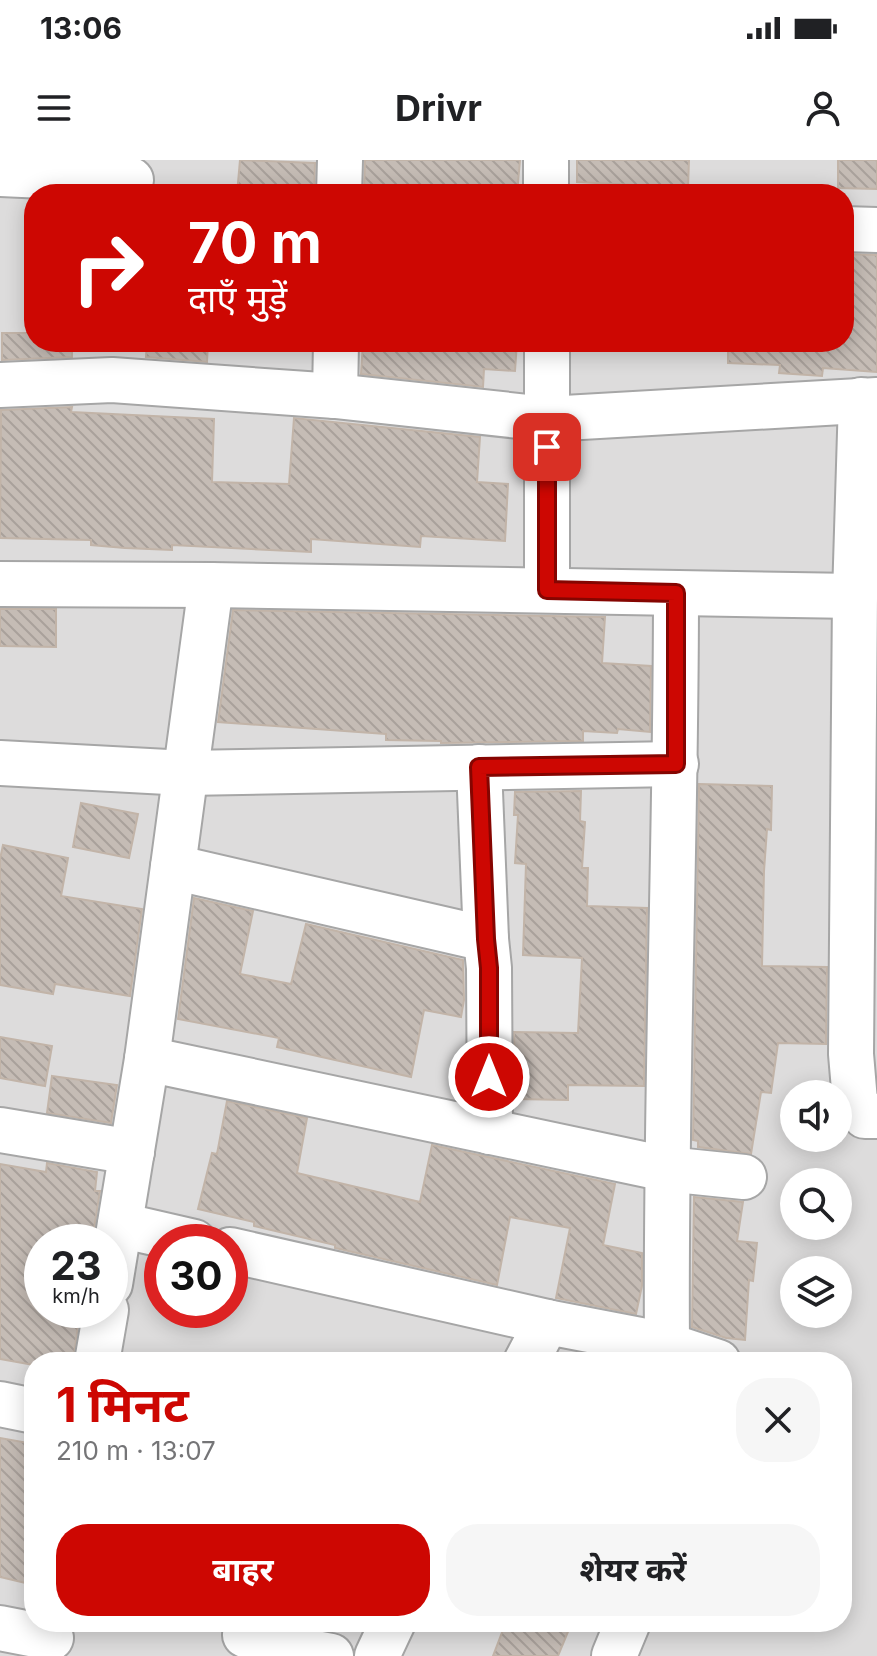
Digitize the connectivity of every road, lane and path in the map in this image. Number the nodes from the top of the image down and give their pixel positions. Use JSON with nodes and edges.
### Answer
{"nodes":[{"id":1,"x":340,"y":160,"type":"edge"},
{"id":2,"x":546,"y":160,"type":"edge"},
{"id":3,"x":0,"y":174,"type":"edge"},
{"id":4,"x":131,"y":178,"type":"edge"},
{"id":5,"x":339,"y":184,"type":"edge"},
{"id":6,"x":546,"y":184,"type":"edge"},
{"id":7,"x":854,"y":229,"type":"edge"},
{"id":8,"x":877,"y":230,"type":"edge"},
{"id":9,"x":336,"y":352,"type":"edge"},
{"id":10,"x":547,"y":352,"type":"edge"},
{"id":11,"x":114,"y":361,"type":"edge"},
{"id":12,"x":0,"y":385,"type":"edge"},
{"id":13,"x":335,"y":396,"type":"junction"},
{"id":14,"x":869,"y":400,"type":"edge"},
{"id":15,"x":547,"y":419,"type":"junction"},
{"id":16,"x":0,"y":584,"type":"edge"},
{"id":17,"x":211,"y":585,"type":"junction"},
{"id":18,"x":547,"y":590,"type":"junction"},
{"id":19,"x":676,"y":593,"type":"junction"},
{"id":20,"x":855,"y":596,"type":"junction"},
{"id":21,"x":676,"y":764,"type":"junction"},
{"id":22,"x":1,"y":766,"type":"edge"},
{"id":23,"x":479,"y":767,"type":"junction"},
{"id":24,"x":186,"y":773,"type":"junction"},
{"id":25,"x":173,"y":867,"type":"junction"},
{"id":26,"x":486,"y":939,"type":"junction"},
{"id":27,"x":147,"y":1059,"type":"junction"},
{"id":28,"x":877,"y":1116,"type":"edge"},
{"id":29,"x":0,"y":1130,"type":"edge"},
{"id":30,"x":490,"y":1132,"type":"junction"},
{"id":31,"x":132,"y":1152,"type":"junction"},
{"id":32,"x":666,"y":1169,"type":"junction"},
{"id":33,"x":744,"y":1177,"type":"dead end"},
{"id":34,"x":120,"y":1224,"type":"edge"},
{"id":35,"x":248,"y":1254,"type":"edge"},
{"id":36,"x":547,"y":1322,"type":"junction"},
{"id":37,"x":103,"y":1328,"type":"edge"},
{"id":38,"x":667,"y":1345,"type":"junction"},
{"id":39,"x":99,"y":1352,"type":"edge"},
{"id":40,"x":531,"y":1352,"type":"edge"},
{"id":41,"x":688,"y":1352,"type":"edge"},
{"id":42,"x":0,"y":1404,"type":"edge"},
{"id":43,"x":24,"y":1409,"type":"edge"},
{"id":44,"x":0,"y":1628,"type":"edge"},
{"id":45,"x":246,"y":1632,"type":"edge"},
{"id":46,"x":388,"y":1632,"type":"edge"},
{"id":47,"x":624,"y":1632,"type":"edge"},
{"id":48,"x":51,"y":1639,"type":"edge"},
{"id":49,"x":331,"y":1656,"type":"edge"},
{"id":50,"x":377,"y":1656,"type":"edge"},
{"id":51,"x":614,"y":1656,"type":"edge"}],
"edges":[{"from":1,"to":5,"type":"street"},
{"from":2,"to":6,"type":"street"},
{"from":3,"to":4,"type":"street"},
{"from":7,"to":8,"type":"street"},
{"from":9,"to":13,"type":"street"},
{"from":10,"to":15,"type":"street"},
{"from":11,"to":12,"type":"street"},
{"from":11,"to":13,"type":"street"},
{"from":13,"to":15,"type":"street"},
{"from":14,"to":15,"type":"street"},
{"from":14,"to":20,"type":"street"},
{"from":15,"to":18,"type":"street"},
{"from":16,"to":17,"type":"street"},
{"from":17,"to":18,"type":"street"},
{"from":17,"to":24,"type":"street"},
{"from":18,"to":19,"type":"street"},
{"from":19,"to":20,"type":"street"},
{"from":19,"to":21,"type":"street"},
{"from":20,"to":28,"type":"street"},
{"from":21,"to":23,"type":"street"},
{"from":21,"to":32,"type":"street"},
{"from":22,"to":24,"type":"street"},
{"from":23,"to":24,"type":"street"},
{"from":23,"to":26,"type":"street"},
{"from":24,"to":25,"type":"street"},
{"from":25,"to":26,"type":"street"},
{"from":25,"to":27,"type":"street"},
{"from":26,"to":30,"type":"street"},
{"from":27,"to":30,"type":"street"},
{"from":27,"to":31,"type":"street"},
{"from":29,"to":31,"type":"street"},
{"from":30,"to":32,"type":"street"},
{"from":31,"to":34,"type":"street"},
{"from":32,"to":33,"type":"street"},
{"from":32,"to":38,"type":"street"},
{"from":35,"to":36,"type":"street"},
{"from":36,"to":38,"type":"street"},
{"from":36,"to":40,"type":"street"},
{"from":37,"to":39,"type":"street"},
{"from":38,"to":41,"type":"street"},
{"from":42,"to":43,"type":"street"},
{"from":44,"to":48,"type":"street"},
{"from":45,"to":49,"type":"street"},
{"from":46,"to":50,"type":"street"},
{"from":47,"to":51,"type":"street"}]}
